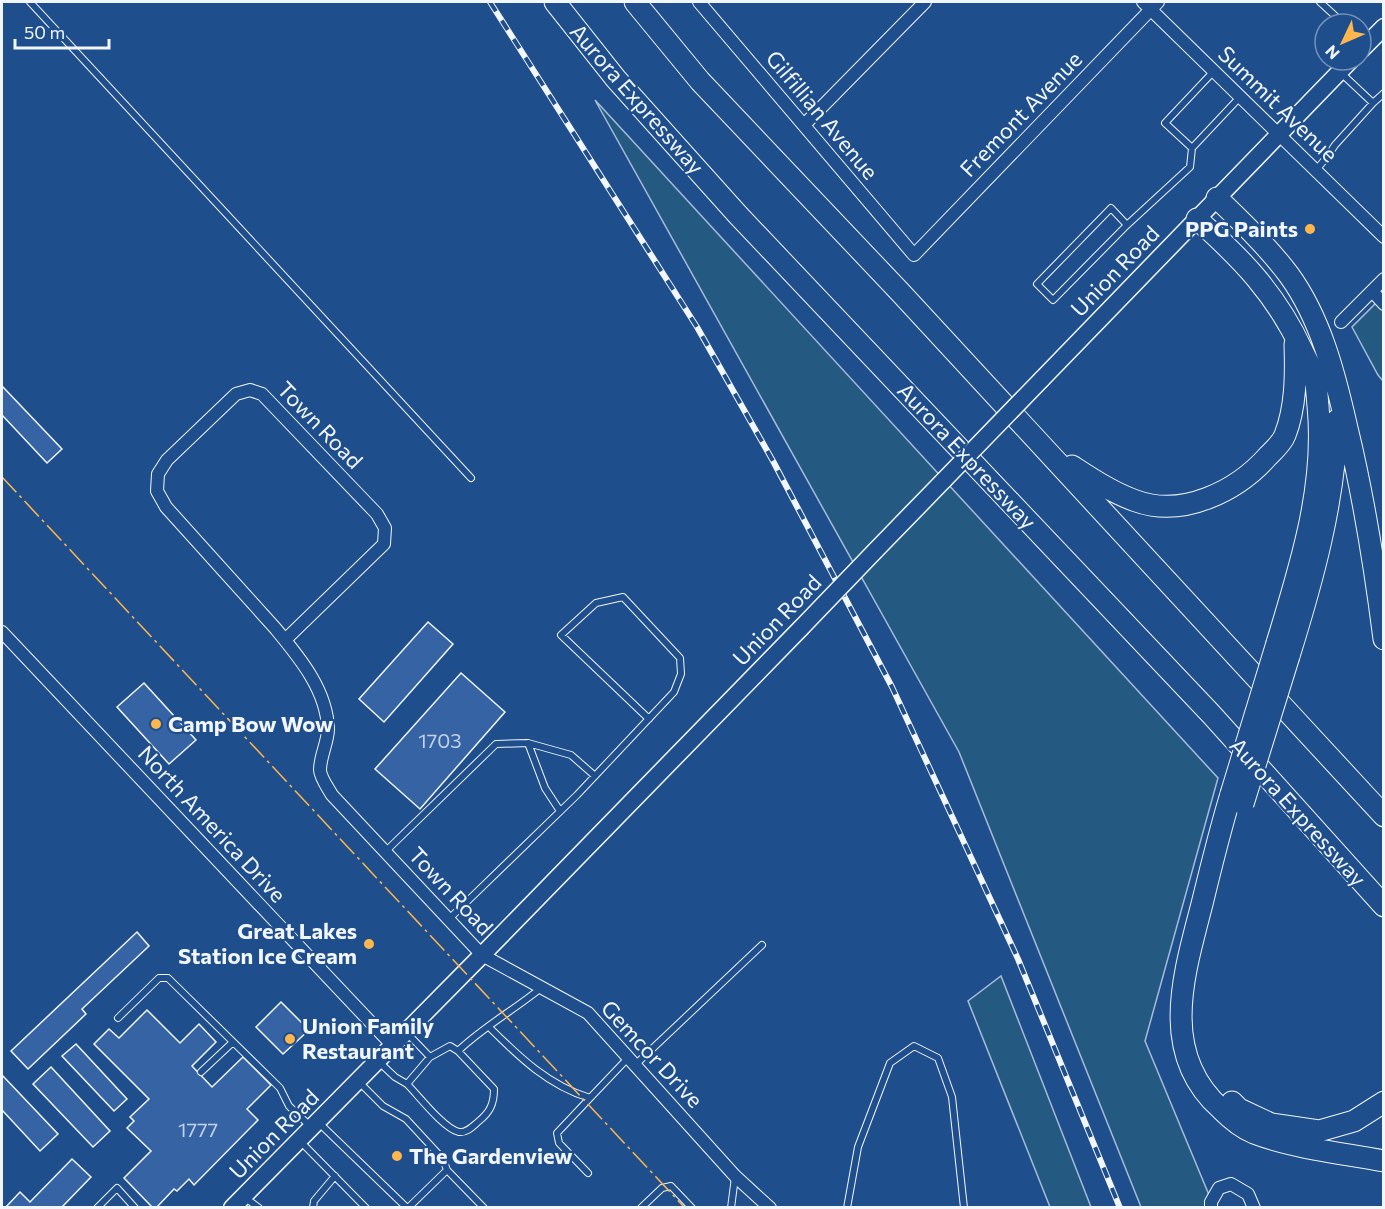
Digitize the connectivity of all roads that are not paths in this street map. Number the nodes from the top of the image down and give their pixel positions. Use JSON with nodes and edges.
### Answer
{"nodes":[{"id":1,"x":30,"y":2,"type":"edge"},
{"id":2,"x":555,"y":2,"type":"edge"},
{"id":3,"x":634,"y":2,"type":"edge"},
{"id":4,"x":699,"y":2,"type":"edge"},
{"id":5,"x":925,"y":2,"type":"edge"},
{"id":6,"x":1151,"y":4,"type":"edge"},
{"id":7,"x":1214,"y":71,"type":"junction"},
{"id":8,"x":1340,"y":72,"type":"edge"},
{"id":9,"x":1350,"y":72,"type":"edge"},
{"id":10,"x":1383,"y":93,"type":"edge"},
{"id":11,"x":1240,"y":97,"type":"junction"},
{"id":12,"x":1373,"y":103,"type":"junction"},
{"id":13,"x":804,"y":125,"type":"junction"},
{"id":14,"x":1279,"y":134,"type":"junction"},
{"id":15,"x":1192,"y":148,"type":"junction"},
{"id":16,"x":1316,"y":170,"type":"junction"},
{"id":17,"x":1217,"y":198,"type":"junction"},
{"id":18,"x":1197,"y":219,"type":"junction"},
{"id":19,"x":1127,"y":225,"type":"junction"},
{"id":20,"x":1383,"y":237,"type":"edge"},
{"id":21,"x":914,"y":255,"type":"joint"},
{"id":22,"x":1383,"y":279,"type":"edge"},
{"id":23,"x":1372,"y":291,"type":"junction"},
{"id":24,"x":1383,"y":304,"type":"edge"},
{"id":25,"x":1341,"y":322,"type":"dead end"},
{"id":26,"x":1295,"y":335,"type":"junction"},
{"id":27,"x":1338,"y":389,"type":"junction"},
{"id":28,"x":1048,"y":451,"type":"junction"},
{"id":29,"x":471,"y":478,"type":"dead end"},
{"id":30,"x":2,"y":632,"type":"edge"},
{"id":31,"x":1383,"y":639,"type":"edge"},
{"id":32,"x":285,"y":640,"type":"junction"},
{"id":33,"x":1283,"y":649,"type":"junction"},
{"id":34,"x":649,"y":719,"type":"junction"},
{"id":35,"x":528,"y":743,"type":"junction"},
{"id":36,"x":595,"y":776,"type":"junction"},
{"id":37,"x":1237,"y":799,"type":"junction"},
{"id":38,"x":560,"y":812,"type":"junction"},
{"id":39,"x":1383,"y":816,"type":"edge"},
{"id":40,"x":385,"y":852,"type":"junction"},
{"id":41,"x":1368,"y":890,"type":"junction"},
{"id":42,"x":1383,"y":906,"type":"edge"},
{"id":43,"x":1383,"y":917,"type":"edge"},
{"id":44,"x":449,"y":919,"type":"junction"},
{"id":45,"x":762,"y":945,"type":"dead end"},
{"id":46,"x":482,"y":955,"type":"junction"},
{"id":47,"x":541,"y":988,"type":"junction"},
{"id":48,"x":118,"y":1018,"type":"dead end"},
{"id":49,"x":489,"y":1028,"type":"junction"},
{"id":50,"x":406,"y":1033,"type":"junction"},
{"id":51,"x":233,"y":1042,"type":"junction"},
{"id":52,"x":393,"y":1046,"type":"junction"},
{"id":53,"x":458,"y":1051,"type":"junction"},
{"id":54,"x":430,"y":1057,"type":"junction"},
{"id":55,"x":377,"y":1061,"type":"junction"},
{"id":56,"x":632,"y":1061,"type":"junction"},
{"id":57,"x":201,"y":1072,"type":"dead end"},
{"id":58,"x":358,"y":1081,"type":"junction"},
{"id":59,"x":407,"y":1084,"type":"junction"},
{"id":60,"x":590,"y":1098,"type":"junction"},
{"id":61,"x":1383,"y":1102,"type":"edge"},
{"id":62,"x":315,"y":1125,"type":"junction"},
{"id":63,"x":299,"y":1140,"type":"junction"},
{"id":64,"x":1383,"y":1161,"type":"edge"},
{"id":65,"x":447,"y":1170,"type":"junction"},
{"id":66,"x":588,"y":1173,"type":"dead end"},
{"id":67,"x":335,"y":1176,"type":"junction"},
{"id":68,"x":735,"y":1176,"type":"junction"},
{"id":69,"x":238,"y":1202,"type":"edge"},
{"id":70,"x":97,"y":1208,"type":"edge"},
{"id":71,"x":135,"y":1208,"type":"edge"},
{"id":72,"x":259,"y":1208,"type":"edge"},
{"id":73,"x":313,"y":1208,"type":"edge"},
{"id":74,"x":366,"y":1208,"type":"edge"},
{"id":75,"x":408,"y":1208,"type":"edge"},
{"id":76,"x":484,"y":1208,"type":"edge"},
{"id":77,"x":641,"y":1208,"type":"edge"},
{"id":78,"x":692,"y":1208,"type":"edge"},
{"id":79,"x":731,"y":1208,"type":"edge"},
{"id":80,"x":770,"y":1208,"type":"edge"},
{"id":81,"x":847,"y":1208,"type":"edge"},
{"id":82,"x":964,"y":1208,"type":"edge"},
{"id":83,"x":1211,"y":1208,"type":"edge"},
{"id":84,"x":1254,"y":1208,"type":"edge"}],
"edges":[{"from":1,"to":29,"type":"lane"},
{"from":2,"to":41,"type":"highway","name":"Aurora Expressway"},
{"from":3,"to":28,"type":"highway"},
{"from":4,"to":13,"type":"street","name":"Gilfillian Avenue"},
{"from":5,"to":13,"type":"street"},
{"from":6,"to":7,"type":"street","name":"Summit Avenue"},
{"from":6,"to":21,"type":"street","name":"Fremont Avenue"},
{"from":7,"to":11,"type":"street","name":"Summit Avenue"},
{"from":7,"to":15,"type":"lane"},
{"from":8,"to":14,"type":"main road","name":"Union Road"},
{"from":9,"to":12,"type":"lane"},
{"from":10,"to":12,"type":"lane"},
{"from":11,"to":14,"type":"street","name":"Summit Avenue"},
{"from":11,"to":15,"type":"lane"},
{"from":12,"to":16,"type":"lane"},
{"from":13,"to":21,"type":"street","name":"Gilfillian Avenue"},
{"from":14,"to":16,"type":"street","name":"Summit Avenue"},
{"from":14,"to":17,"type":"main road","name":"Union Road"},
{"from":15,"to":19,"type":"lane"},
{"from":16,"to":20,"type":"street","name":"Summit Avenue"},
{"from":17,"to":18,"type":"main road","name":"Union Road"},
{"from":17,"to":27,"type":"highway"},
{"from":18,"to":26,"type":"highway"},
{"from":18,"to":46,"type":"main road","name":"Union Road","bridge":true},
{"from":19,"to":19,"type":"lane"},
{"from":22,"to":23,"type":"street"},
{"from":23,"to":24,"type":"street"},
{"from":23,"to":25,"type":"street"},
{"from":26,"to":28,"type":"highway"},
{"from":26,"to":33,"type":"highway"},
{"from":27,"to":31,"type":"highway"},
{"from":27,"to":33,"type":"highway"},
{"from":28,"to":39,"type":"highway"},
{"from":30,"to":52,"type":"street","name":"North America Drive"},
{"from":32,"to":32,"type":"street","name":"Town Road"},
{"from":32,"to":40,"type":"street","name":"Town Road"},
{"from":33,"to":37,"type":"highway","bridge":true},
{"from":34,"to":34,"type":"lane"},
{"from":34,"to":36,"type":"lane"},
{"from":35,"to":36,"type":"lane"},
{"from":35,"to":38,"type":"lane"},
{"from":35,"to":40,"type":"lane"},
{"from":36,"to":38,"type":"lane"},
{"from":37,"to":61,"type":"highway"},
{"from":37,"to":64,"type":"highway"},
{"from":38,"to":44,"type":"lane"},
{"from":40,"to":44,"type":"street","name":"Town Road"},
{"from":41,"to":42,"type":"highway","name":"Aurora Expressway"},
{"from":41,"to":43,"type":"highway"},
{"from":44,"to":46,"type":"street","name":"Town Road"},
{"from":45,"to":56,"type":"lane"},
{"from":46,"to":47,"type":"street","name":"Gemcor Drive"},
{"from":46,"to":50,"type":"main road","name":"Union Road"},
{"from":47,"to":49,"type":"lane"},
{"from":47,"to":56,"type":"street","name":"Gemcor Drive"},
{"from":48,"to":51,"type":"lane"},
{"from":49,"to":53,"type":"lane"},
{"from":49,"to":60,"type":"lane"},
{"from":50,"to":52,"type":"main road","name":"Union Road"},
{"from":50,"to":54,"type":"lane"},
{"from":51,"to":57,"type":"lane"},
{"from":51,"to":62,"type":"lane"},
{"from":52,"to":55,"type":"main road","name":"Union Road"},
{"from":53,"to":54,"type":"lane"},
{"from":53,"to":59,"type":"lane"},
{"from":54,"to":59,"type":"lane"},
{"from":55,"to":58,"type":"main road","name":"Union Road"},
{"from":55,"to":59,"type":"lane"},
{"from":56,"to":60,"type":"lane"},
{"from":56,"to":68,"type":"street","name":"Gemcor Drive"},
{"from":58,"to":62,"type":"main road","name":"Union Road"},
{"from":58,"to":65,"type":"lane"},
{"from":60,"to":66,"type":"lane"},
{"from":62,"to":63,"type":"main road","name":"Union Road"},
{"from":62,"to":75,"type":"lane"},
{"from":63,"to":67,"type":"lane"},
{"from":63,"to":69,"type":"main road","name":"Union Road"},
{"from":65,"to":75,"type":"lane"},
{"from":65,"to":76,"type":"lane"},
{"from":67,"to":73,"type":"lane"},
{"from":67,"to":74,"type":"lane"},
{"from":68,"to":79,"type":"lane"},
{"from":68,"to":80,"type":"street","name":"Gemcor Drive"},
{"from":69,"to":72,"type":"lane"},
{"from":70,"to":71,"type":"lane"},
{"from":77,"to":78,"type":"lane"},
{"from":81,"to":82,"type":"lane"},
{"from":83,"to":84,"type":"street"}]}
